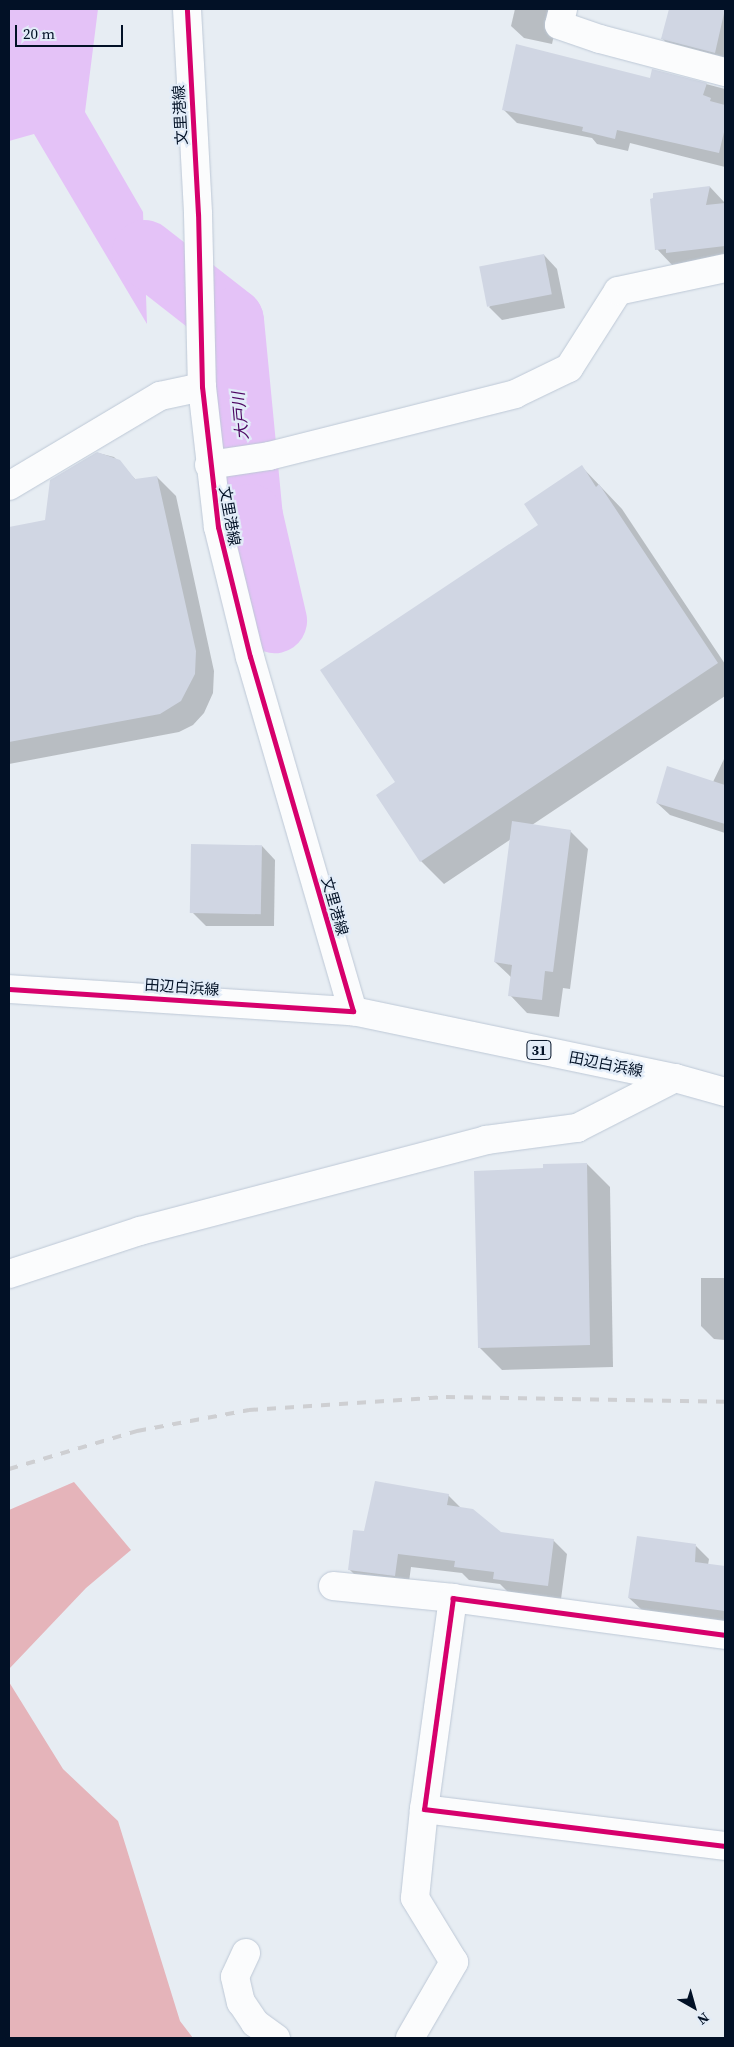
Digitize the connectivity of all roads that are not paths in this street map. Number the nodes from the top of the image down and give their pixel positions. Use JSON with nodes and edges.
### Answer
{"nodes":[{"id":1,"x":187,"y":9,"type":"edge"},
{"id":2,"x":563,"y":9,"type":"edge"},
{"id":3,"x":725,"y":72,"type":"edge"},
{"id":4,"x":725,"y":268,"type":"edge"},
{"id":5,"x":202,"y":387,"type":"junction"},
{"id":6,"x":219,"y":463,"type":"junction"},
{"id":7,"x":9,"y":486,"type":"edge"},
{"id":8,"x":9,"y":989,"type":"edge"},
{"id":9,"x":353,"y":1011,"type":"junction"},
{"id":10,"x":675,"y":1078,"type":"junction"},
{"id":11,"x":725,"y":1092,"type":"edge"},
{"id":12,"x":9,"y":1274,"type":"edge"},
{"id":13,"x":334,"y":1586,"type":"dead end"},
{"id":14,"x":453,"y":1598,"type":"junction"},
{"id":15,"x":725,"y":1635,"type":"edge"},
{"id":16,"x":424,"y":1809,"type":"junction"},
{"id":17,"x":725,"y":1846,"type":"edge"},
{"id":18,"x":246,"y":1953,"type":"dead end"},
{"id":19,"x":276,"y":2038,"type":"edge"},
{"id":20,"x":410,"y":2038,"type":"edge"}],
"edges":[{"from":1,"to":5,"type":"street","name":"文里港線"},
{"from":2,"to":3,"type":"street"},
{"from":4,"to":6,"type":"street"},
{"from":5,"to":6,"type":"street","name":"文里港線"},
{"from":5,"to":7,"type":"street"},
{"from":6,"to":9,"type":"street","name":"文里港線"},
{"from":8,"to":9,"type":"street","name":"田辺白浜線","number":"31"},
{"from":9,"to":10,"type":"street","name":"田辺白浜線","number":"31"},
{"from":10,"to":11,"type":"street","name":"田辺白浜線","number":"31"},
{"from":10,"to":12,"type":"street"},
{"from":13,"to":14,"type":"street"},
{"from":14,"to":15,"type":"street"},
{"from":14,"to":16,"type":"street"},
{"from":16,"to":17,"type":"street"},
{"from":16,"to":20,"type":"street"},
{"from":18,"to":19,"type":"street"}]}
